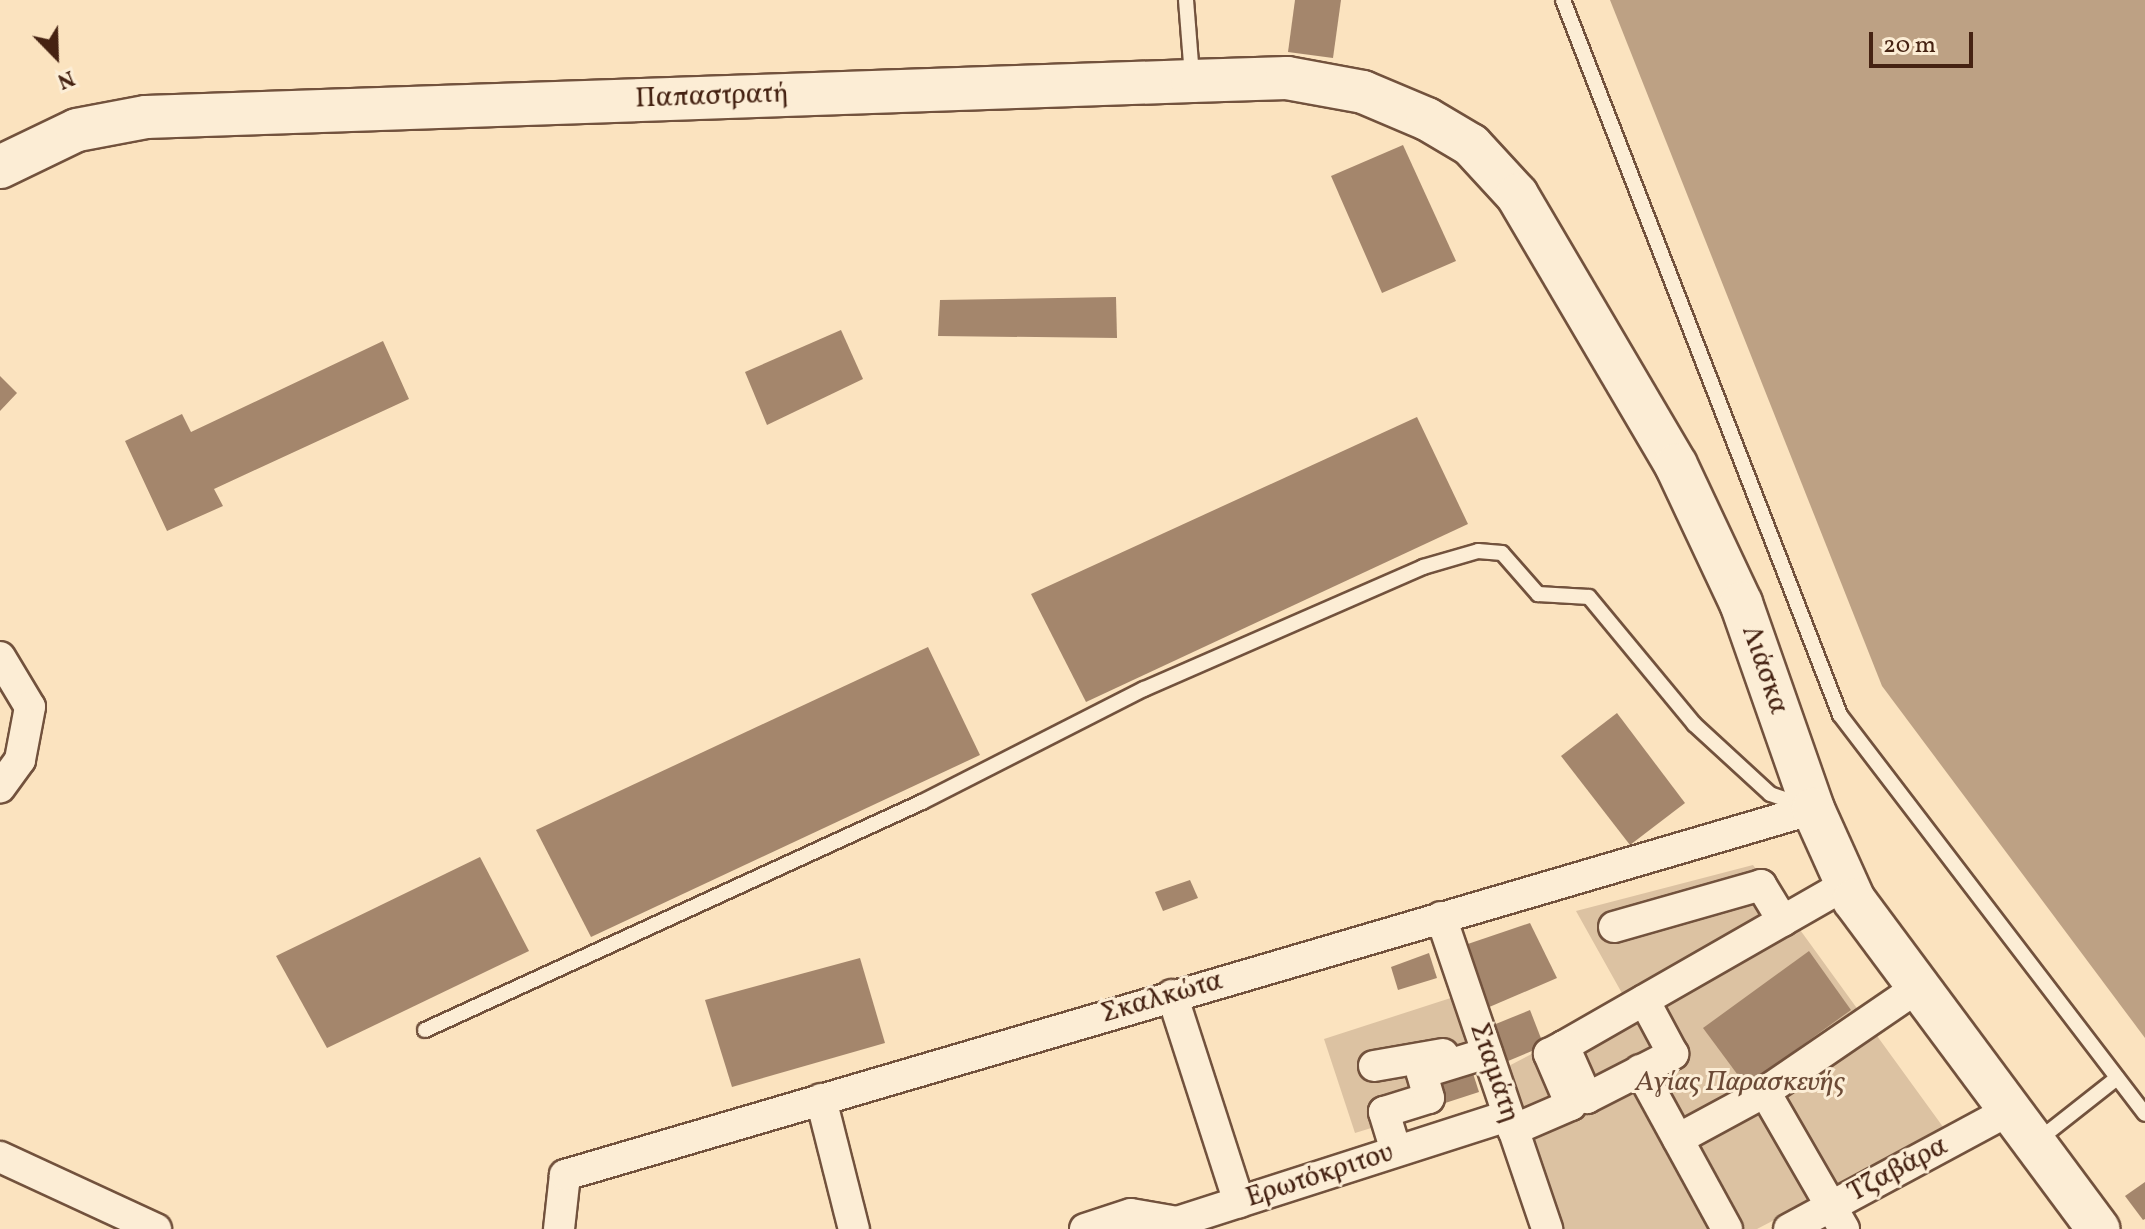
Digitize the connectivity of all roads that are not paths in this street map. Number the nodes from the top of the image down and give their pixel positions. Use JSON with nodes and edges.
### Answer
{"nodes":[{"id":1,"x":1186,"y":0,"type":"edge"},
{"id":2,"x":1563,"y":0,"type":"edge"},
{"id":3,"x":1192,"y":81,"type":"junction"},
{"id":4,"x":1427,"y":119,"type":"joint"},
{"id":5,"x":0,"y":167,"type":"edge"},
{"id":6,"x":0,"y":657,"type":"edge"},
{"id":7,"x":0,"y":788,"type":"edge"},
{"id":8,"x":1813,"y":809,"type":"junction"},
{"id":9,"x":1845,"y":885,"type":"junction"},
{"id":10,"x":1441,"y":917,"type":"junction"},
{"id":11,"x":1783,"y":921,"type":"junction"},
{"id":12,"x":1614,"y":927,"type":"dead end"},
{"id":13,"x":1917,"y":988,"type":"junction"},
{"id":14,"x":1172,"y":995,"type":"junction"},
{"id":15,"x":1644,"y":1000,"type":"junction"},
{"id":16,"x":425,"y":1030,"type":"dead end"},
{"id":17,"x":1485,"y":1046,"type":"junction"},
{"id":18,"x":1564,"y":1046,"type":"junction"},
{"id":19,"x":1640,"y":1070,"type":"junction"},
{"id":20,"x":2117,"y":1078,"type":"junction"},
{"id":21,"x":1765,"y":1092,"type":"junction"},
{"id":22,"x":821,"y":1099,"type":"junction"},
{"id":23,"x":2008,"y":1111,"type":"junction"},
{"id":24,"x":1384,"y":1112,"type":"junction"},
{"id":25,"x":2145,"y":1114,"type":"edge"},
{"id":26,"x":1511,"y":1123,"type":"junction"},
{"id":27,"x":2042,"y":1137,"type":"junction"},
{"id":28,"x":1678,"y":1139,"type":"junction"},
{"id":29,"x":1396,"y":1151,"type":"junction"},
{"id":30,"x":0,"y":1157,"type":"edge"},
{"id":31,"x":1239,"y":1202,"type":"junction"},
{"id":32,"x":1836,"y":1218,"type":"edge"},
{"id":33,"x":1177,"y":1226,"type":"edge"},
{"id":34,"x":156,"y":1228,"type":"edge"},
{"id":35,"x":559,"y":1229,"type":"edge"},
{"id":36,"x":854,"y":1229,"type":"edge"},
{"id":37,"x":1085,"y":1229,"type":"edge"},
{"id":38,"x":1547,"y":1229,"type":"edge"},
{"id":39,"x":1727,"y":1229,"type":"edge"},
{"id":40,"x":1789,"y":1229,"type":"edge"},
{"id":41,"x":2098,"y":1229,"type":"edge"}],
"edges":[{"from":1,"to":3,"type":"lane"},
{"from":2,"to":20,"type":"lane"},
{"from":3,"to":4,"type":"street","name":"Παπαστρατή"},
{"from":3,"to":5,"type":"street","name":"Παπαστρατή"},
{"from":4,"to":8,"type":"street","name":"Λιάσκα"},
{"from":6,"to":7,"type":"street"},
{"from":8,"to":9,"type":"street","name":"Λιάσκα"},
{"from":8,"to":10,"type":"street","name":"Σκαλκώτα"},
{"from":8,"to":16,"type":"lane"},
{"from":9,"to":11,"type":"street"},
{"from":9,"to":13,"type":"street","name":"Λιάσκα"},
{"from":10,"to":14,"type":"street","name":"Σκαλκώτα"},
{"from":10,"to":17,"type":"street","name":"Σταμάτη"},
{"from":11,"to":12,"type":"street"},
{"from":11,"to":15,"type":"street"},
{"from":13,"to":21,"type":"street"},
{"from":13,"to":23,"type":"street","name":"Λιάσκα"},
{"from":14,"to":22,"type":"street","name":"Σκαλκώτα"},
{"from":14,"to":31,"type":"street"},
{"from":15,"to":18,"type":"street"},
{"from":15,"to":19,"type":"street"},
{"from":17,"to":24,"type":"street"},
{"from":17,"to":24,"type":"street"},
{"from":17,"to":26,"type":"street","name":"Σταμάτη"},
{"from":18,"to":19,"type":"street"},
{"from":18,"to":26,"type":"street","name":"Ερωτόκριτου"},
{"from":19,"to":28,"type":"street"},
{"from":20,"to":25,"type":"lane"},
{"from":20,"to":27,"type":"lane"},
{"from":21,"to":28,"type":"street"},
{"from":21,"to":32,"type":"street"},
{"from":22,"to":35,"type":"street","name":"Σκαλκώτα"},
{"from":22,"to":36,"type":"street"},
{"from":23,"to":27,"type":"street","name":"Λιάσκα"},
{"from":23,"to":32,"type":"street","name":"Τζαβάρα"},
{"from":24,"to":29,"type":"street"},
{"from":26,"to":29,"type":"street","name":"Ερωτόκριτου"},
{"from":26,"to":38,"type":"street","name":"Σταμάτη"},
{"from":27,"to":41,"type":"street","name":"Λιάσκα"},
{"from":28,"to":39,"type":"street"},
{"from":29,"to":31,"type":"street","name":"Ερωτόκριτου"},
{"from":30,"to":34,"type":"street"},
{"from":31,"to":33,"type":"street","name":"Ερωτόκριτου"},
{"from":32,"to":40,"type":"street","name":"Τζαβάρα"},
{"from":33,"to":37,"type":"street","name":"Ερωτόκριτου"}]}
